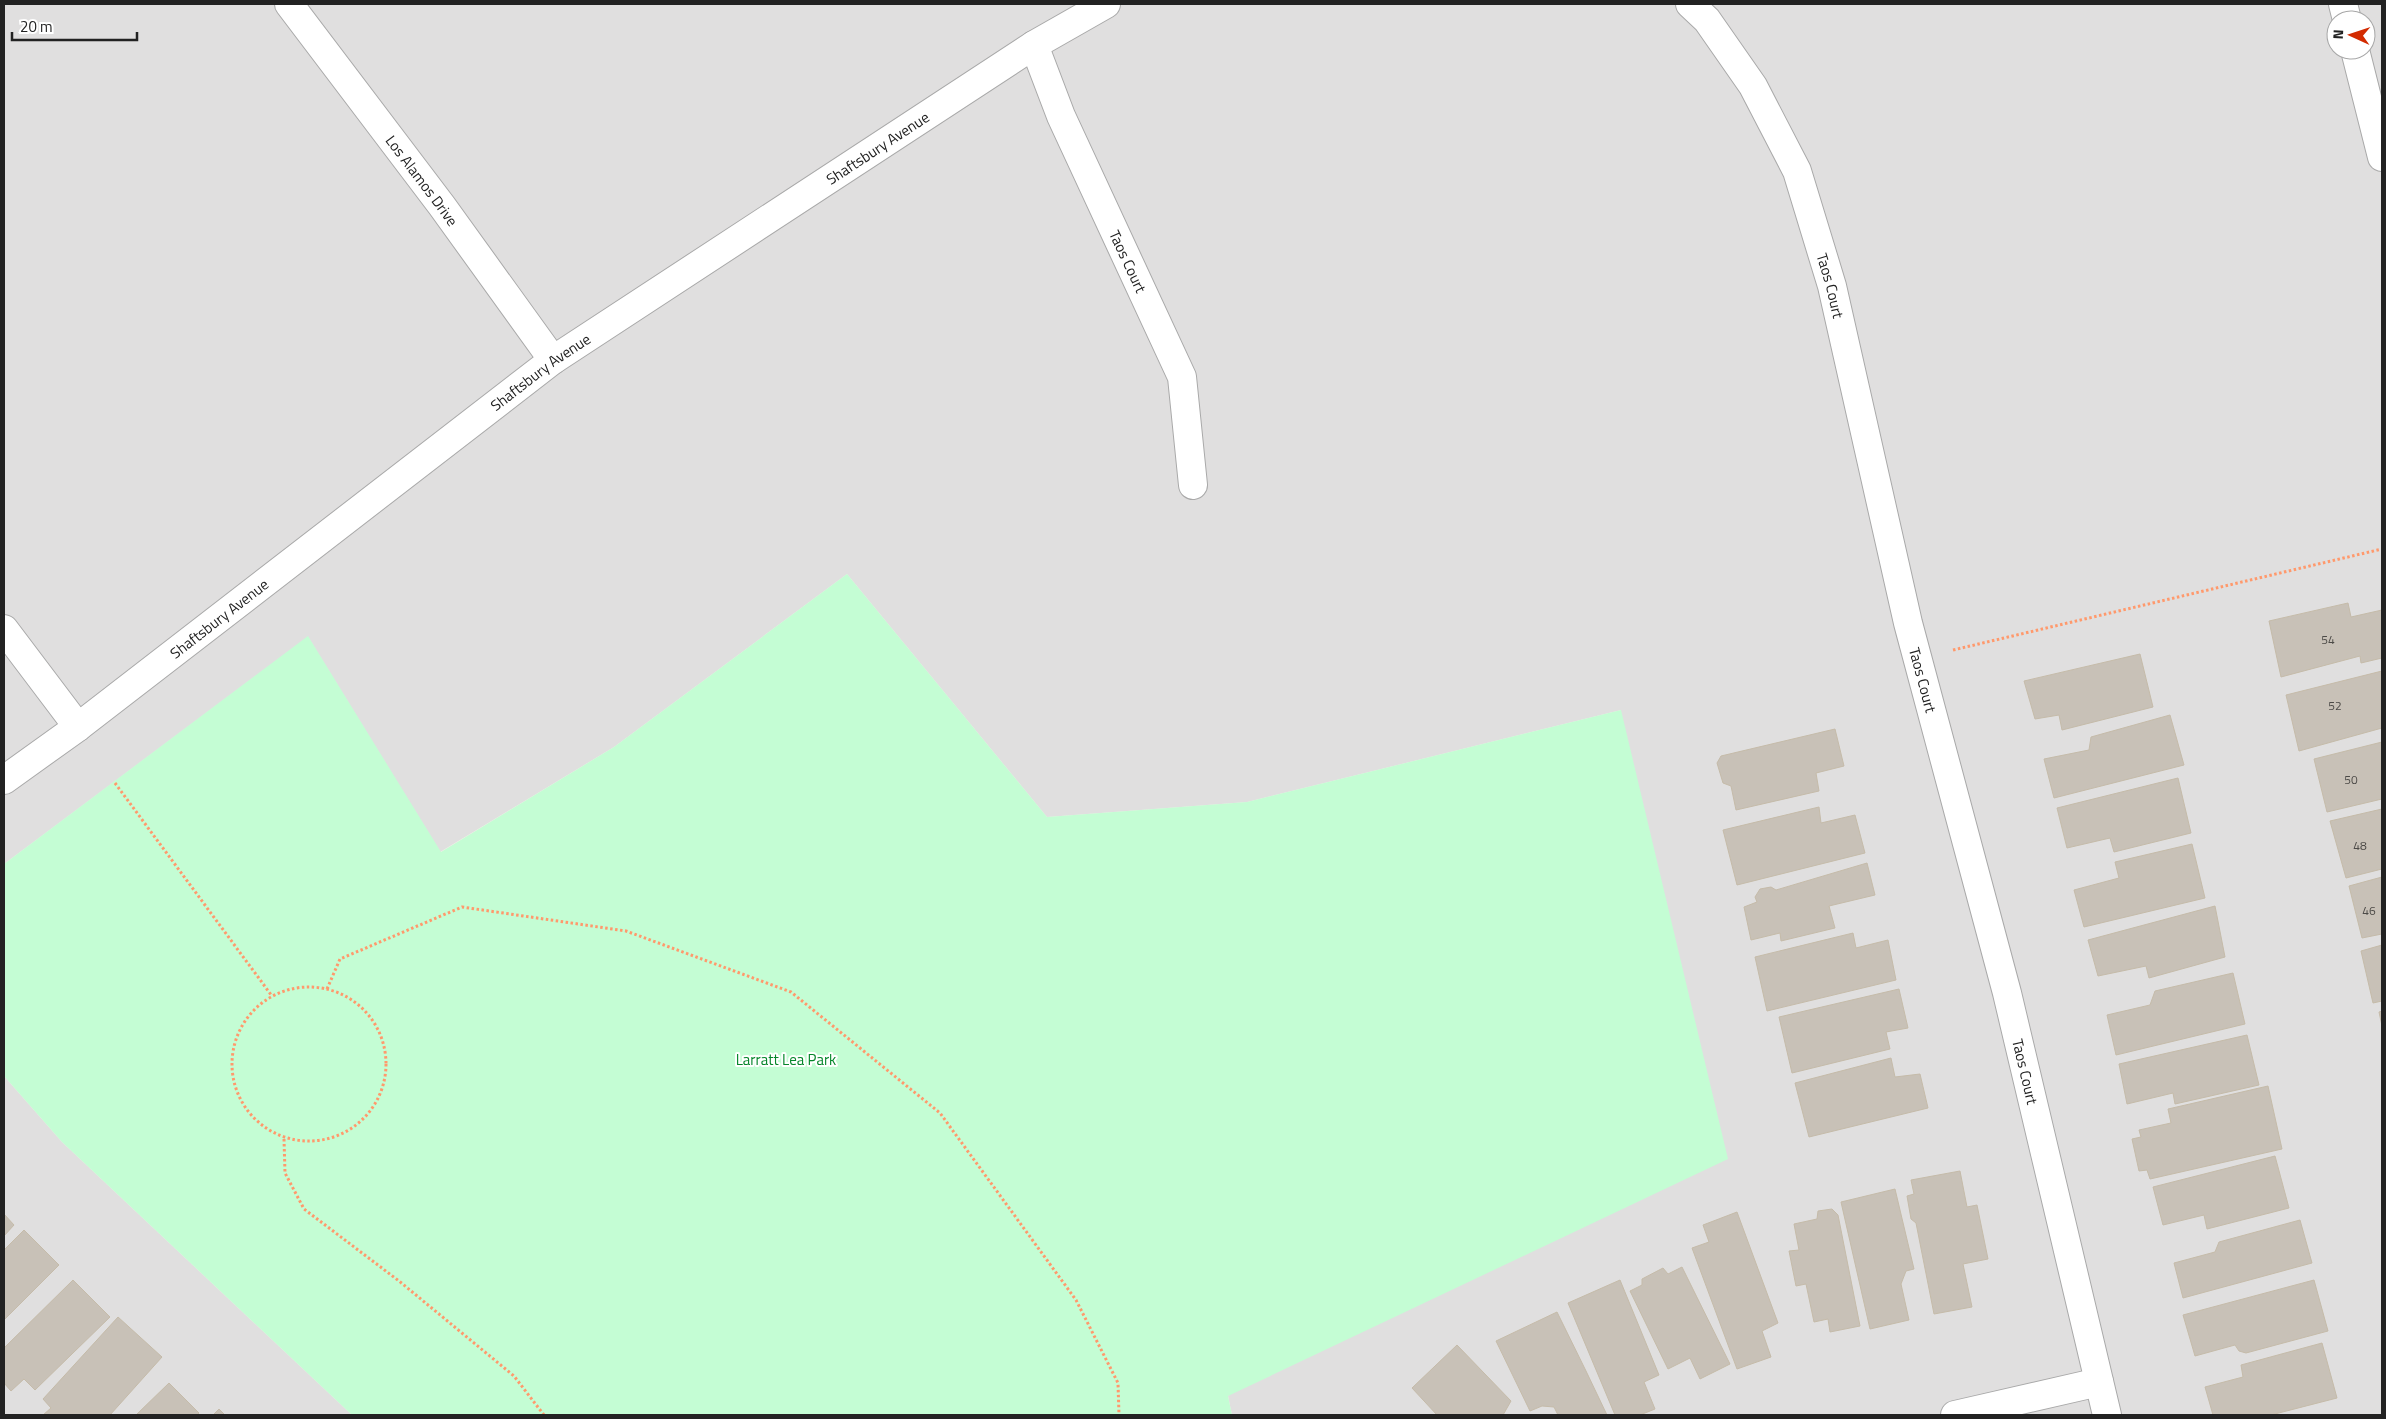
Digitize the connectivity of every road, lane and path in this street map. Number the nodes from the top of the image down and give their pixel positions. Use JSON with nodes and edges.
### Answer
{"nodes":[{"id":1,"x":289,"y":4,"type":"edge"},
{"id":2,"x":1106,"y":4,"type":"edge"},
{"id":3,"x":1690,"y":4,"type":"edge"},
{"id":4,"x":1034,"y":45,"type":"junction"},
{"id":5,"x":2358,"y":60,"type":"edge"},
{"id":6,"x":2382,"y":157,"type":"edge"},
{"id":7,"x":553,"y":360,"type":"junction"},
{"id":8,"x":1193,"y":485,"type":"dead end"},
{"id":9,"x":2382,"y":549,"type":"edge"},
{"id":10,"x":4,"y":628,"type":"edge"},
{"id":11,"x":1918,"y":658,"type":"junction"},
{"id":12,"x":78,"y":727,"type":"junction"},
{"id":13,"x":4,"y":780,"type":"edge"},
{"id":14,"x":115,"y":783,"type":"dead end"},
{"id":15,"x":327,"y":988,"type":"junction"},
{"id":16,"x":272,"y":996,"type":"junction"},
{"id":17,"x":284,"y":1139,"type":"junction"},
{"id":18,"x":2099,"y":1382,"type":"junction"},
{"id":19,"x":544,"y":1415,"type":"edge"},
{"id":20,"x":1120,"y":1415,"type":"edge"},
{"id":21,"x":1955,"y":1415,"type":"edge"},
{"id":22,"x":2107,"y":1415,"type":"edge"}],
"edges":[{"from":1,"to":7,"type":"street","name":"Los Alamos Drive"},
{"from":2,"to":4,"type":"street","name":"Shaftsbury Avenue"},
{"from":3,"to":11,"type":"street","name":"Taos Court"},
{"from":4,"to":7,"type":"street","name":"Shaftsbury Avenue"},
{"from":4,"to":8,"type":"street","name":"Taos Court"},
{"from":5,"to":6,"type":"street"},
{"from":7,"to":12,"type":"street","name":"Shaftsbury Avenue"},
{"from":9,"to":11,"type":"path"},
{"from":10,"to":12,"type":"street"},
{"from":11,"to":18,"type":"street","name":"Taos Court"},
{"from":12,"to":13,"type":"street","name":"Shaftsbury Avenue"},
{"from":14,"to":16,"type":"path"},
{"from":15,"to":16,"type":"path"},
{"from":15,"to":17,"type":"path"},
{"from":15,"to":20,"type":"path"},
{"from":16,"to":17,"type":"path"},
{"from":17,"to":19,"type":"path"},
{"from":18,"to":21,"type":"street"},
{"from":18,"to":22,"type":"street","name":"Taos Court"}]}
